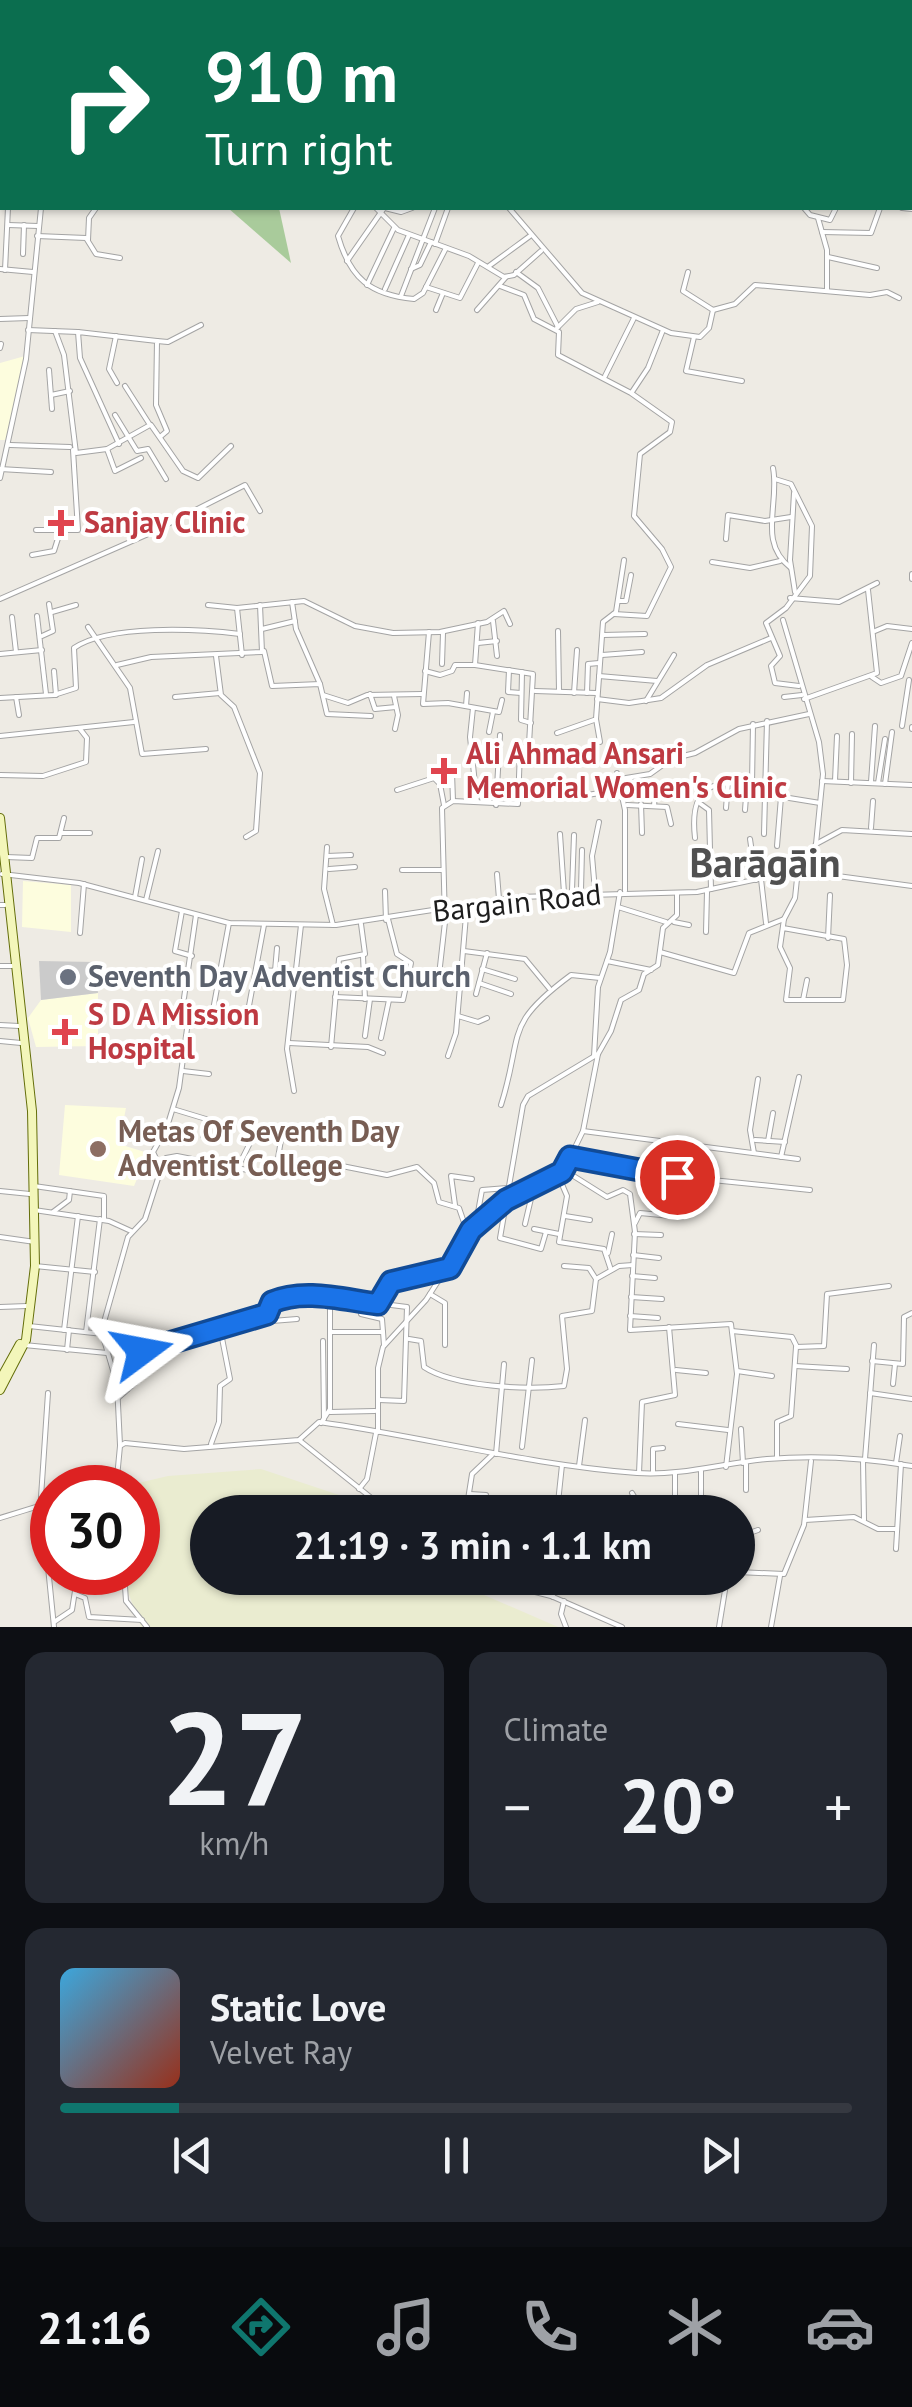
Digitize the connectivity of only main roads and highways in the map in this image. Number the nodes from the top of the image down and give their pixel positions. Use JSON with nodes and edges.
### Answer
{"nodes":[{"id":1,"x":0,"y":818,"type":"edge"},
{"id":2,"x":2,"y":857,"type":"edge"},
{"id":3,"x":4,"y":874,"type":"edge"},
{"id":4,"x":3,"y":905,"type":"edge"},
{"id":5,"x":32,"y":1190,"type":"junction"},
{"id":6,"x":32,"y":1242,"type":"junction"},
{"id":7,"x":0,"y":1380,"type":"edge"},
{"id":8,"x":0,"y":1390,"type":"edge"}],
"edges":[{"from":1,"to":2,"type":"main road"},
{"from":2,"to":3,"type":"main road"},
{"from":3,"to":4,"type":"main road"},
{"from":3,"to":5,"type":"main road"},
{"from":4,"to":5,"type":"main road"},
{"from":5,"to":6,"type":"main road"},
{"from":5,"to":6,"type":"main road"},
{"from":6,"to":7,"type":"main road"},
{"from":6,"to":8,"type":"main road"}]}
